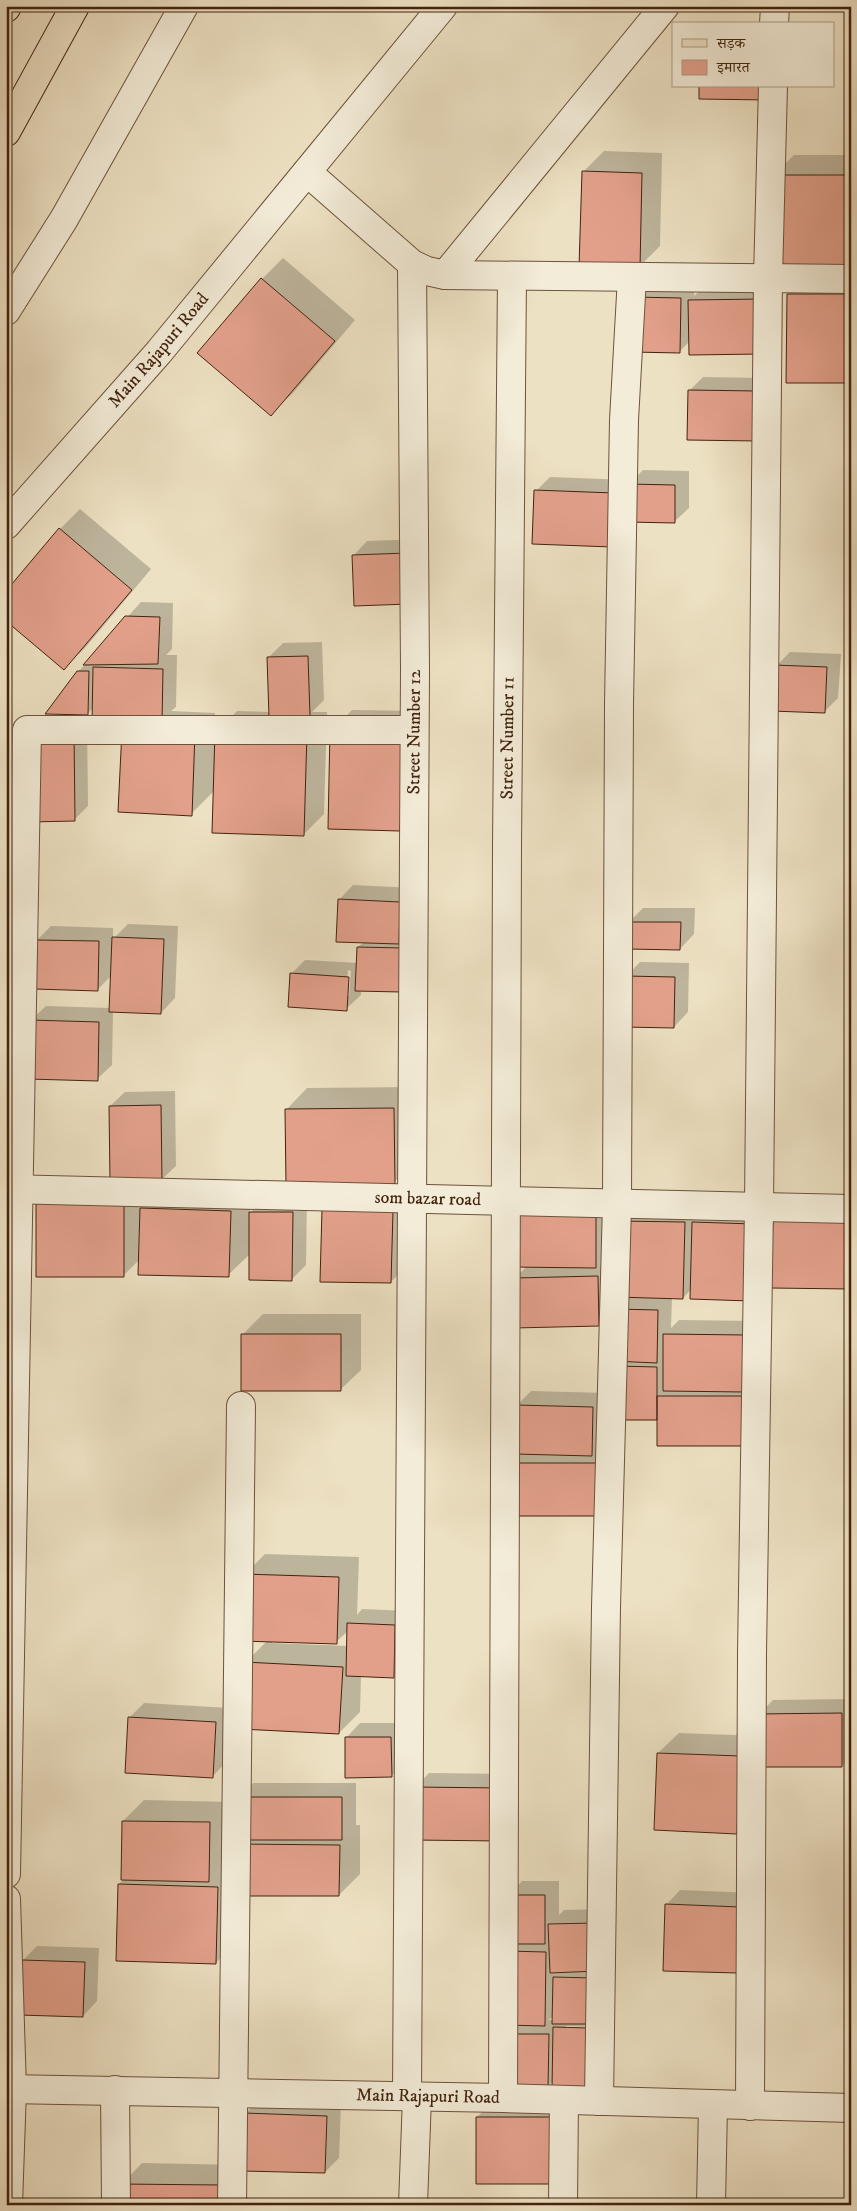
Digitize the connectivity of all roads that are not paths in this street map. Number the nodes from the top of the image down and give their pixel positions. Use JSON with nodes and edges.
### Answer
{"nodes":[{"id":1,"x":75,"y":6,"type":"edge"},
{"id":2,"x":184,"y":6,"type":"edge"},
{"id":3,"x":443,"y":6,"type":"edge"},
{"id":4,"x":665,"y":6,"type":"edge"},
{"id":5,"x":775,"y":6,"type":"edge"},
{"id":6,"x":774,"y":22,"type":"edge"},
{"id":7,"x":773,"y":88,"type":"edge"},
{"id":8,"x":6,"y":132,"type":"edge"},
{"id":9,"x":307,"y":172,"type":"junction"},
{"id":10,"x":412,"y":264,"type":"junction"},
{"id":11,"x":445,"y":275,"type":"junction"},
{"id":12,"x":512,"y":276,"type":"junction"},
{"id":13,"x":632,"y":277,"type":"junction"},
{"id":14,"x":768,"y":278,"type":"junction"},
{"id":15,"x":851,"y":279,"type":"edge"},
{"id":16,"x":6,"y":311,"type":"edge"},
{"id":17,"x":6,"y":525,"type":"edge"},
{"id":18,"x":414,"y":730,"type":"junction"},
{"id":19,"x":12,"y":1189,"type":"edge"},
{"id":20,"x":412,"y":1200,"type":"junction"},
{"id":21,"x":506,"y":1202,"type":"junction"},
{"id":22,"x":617,"y":1205,"type":"junction"},
{"id":23,"x":759,"y":1208,"type":"junction"},
{"id":24,"x":851,"y":1209,"type":"edge"},
{"id":25,"x":11,"y":1328,"type":"edge"},
{"id":26,"x":241,"y":1406,"type":"dead end"},
{"id":27,"x":10,"y":1446,"type":"edge"},
{"id":28,"x":8,"y":1757,"type":"edge"},
{"id":29,"x":6,"y":1874,"type":"edge"},
{"id":30,"x":6,"y":1899,"type":"edge"},
{"id":31,"x":9,"y":2089,"type":"edge"},
{"id":32,"x":115,"y":2090,"type":"junction"},
{"id":33,"x":233,"y":2094,"type":"junction"},
{"id":34,"x":412,"y":2097,"type":"junction"},
{"id":35,"x":503,"y":2098,"type":"junction"},
{"id":36,"x":564,"y":2100,"type":"junction"},
{"id":37,"x":599,"y":2101,"type":"junction"},
{"id":38,"x":713,"y":2106,"type":"junction"},
{"id":39,"x":750,"y":2106,"type":"junction"},
{"id":40,"x":851,"y":2108,"type":"edge"},
{"id":41,"x":8,"y":2205,"type":"edge"},
{"id":42,"x":116,"y":2205,"type":"edge"},
{"id":43,"x":232,"y":2205,"type":"edge"},
{"id":44,"x":412,"y":2205,"type":"edge"},
{"id":45,"x":563,"y":2205,"type":"edge"},
{"id":46,"x":711,"y":2205,"type":"edge"}],
"edges":[{"from":1,"to":8,"type":"main road"},
{"from":2,"to":16,"type":"street"},
{"from":3,"to":9,"type":"street","name":"Main Rajapuri Road"},
{"from":4,"to":11,"type":"street"},
{"from":5,"to":6,"type":"street"},
{"from":7,"to":14,"type":"street"},
{"from":9,"to":10,"type":"street"},
{"from":9,"to":17,"type":"street","name":"Main Rajapuri Road"},
{"from":10,"to":11,"type":"street"},
{"from":10,"to":18,"type":"street","name":"Street Number 12"},
{"from":11,"to":12,"type":"street"},
{"from":12,"to":13,"type":"street"},
{"from":12,"to":21,"type":"street","name":"Street Number 11"},
{"from":13,"to":14,"type":"street"},
{"from":13,"to":22,"type":"street"},
{"from":14,"to":15,"type":"street"},
{"from":14,"to":23,"type":"street"},
{"from":18,"to":19,"type":"street"},
{"from":18,"to":20,"type":"street","name":"Street Number 12"},
{"from":19,"to":20,"type":"street","name":"som bazar road"},
{"from":19,"to":25,"type":"street"},
{"from":20,"to":21,"type":"street","name":"som bazar road"},
{"from":20,"to":34,"type":"street","name":"Street Number 12"},
{"from":21,"to":22,"type":"street","name":"som bazar road"},
{"from":21,"to":35,"type":"street","name":"Street Number 11"},
{"from":22,"to":23,"type":"street","name":"som bazar road"},
{"from":22,"to":37,"type":"street"},
{"from":23,"to":24,"type":"street","name":"som bazar road"},
{"from":23,"to":39,"type":"street"},
{"from":25,"to":27,"type":"street"},
{"from":26,"to":33,"type":"street"},
{"from":27,"to":28,"type":"street"},
{"from":28,"to":29,"type":"street"},
{"from":30,"to":31,"type":"street"},
{"from":31,"to":32,"type":"street","name":"Main Rajapuri Road"},
{"from":31,"to":41,"type":"street"},
{"from":32,"to":33,"type":"street","name":"Main Rajapuri Road"},
{"from":32,"to":42,"type":"street"},
{"from":33,"to":34,"type":"street","name":"Main Rajapuri Road"},
{"from":33,"to":43,"type":"street"},
{"from":34,"to":35,"type":"street","name":"Main Rajapuri Road"},
{"from":34,"to":44,"type":"street","name":"Street Number 12"},
{"from":35,"to":36,"type":"street","name":"Main Rajapuri Road"},
{"from":36,"to":37,"type":"street","name":"Main Rajapuri Road"},
{"from":36,"to":45,"type":"street"},
{"from":37,"to":38,"type":"street","name":"Main Rajapuri Road"},
{"from":38,"to":39,"type":"street","name":"Main Rajapuri Road"},
{"from":38,"to":46,"type":"street"},
{"from":39,"to":40,"type":"street","name":"Main Rajapuri Road"}]}
